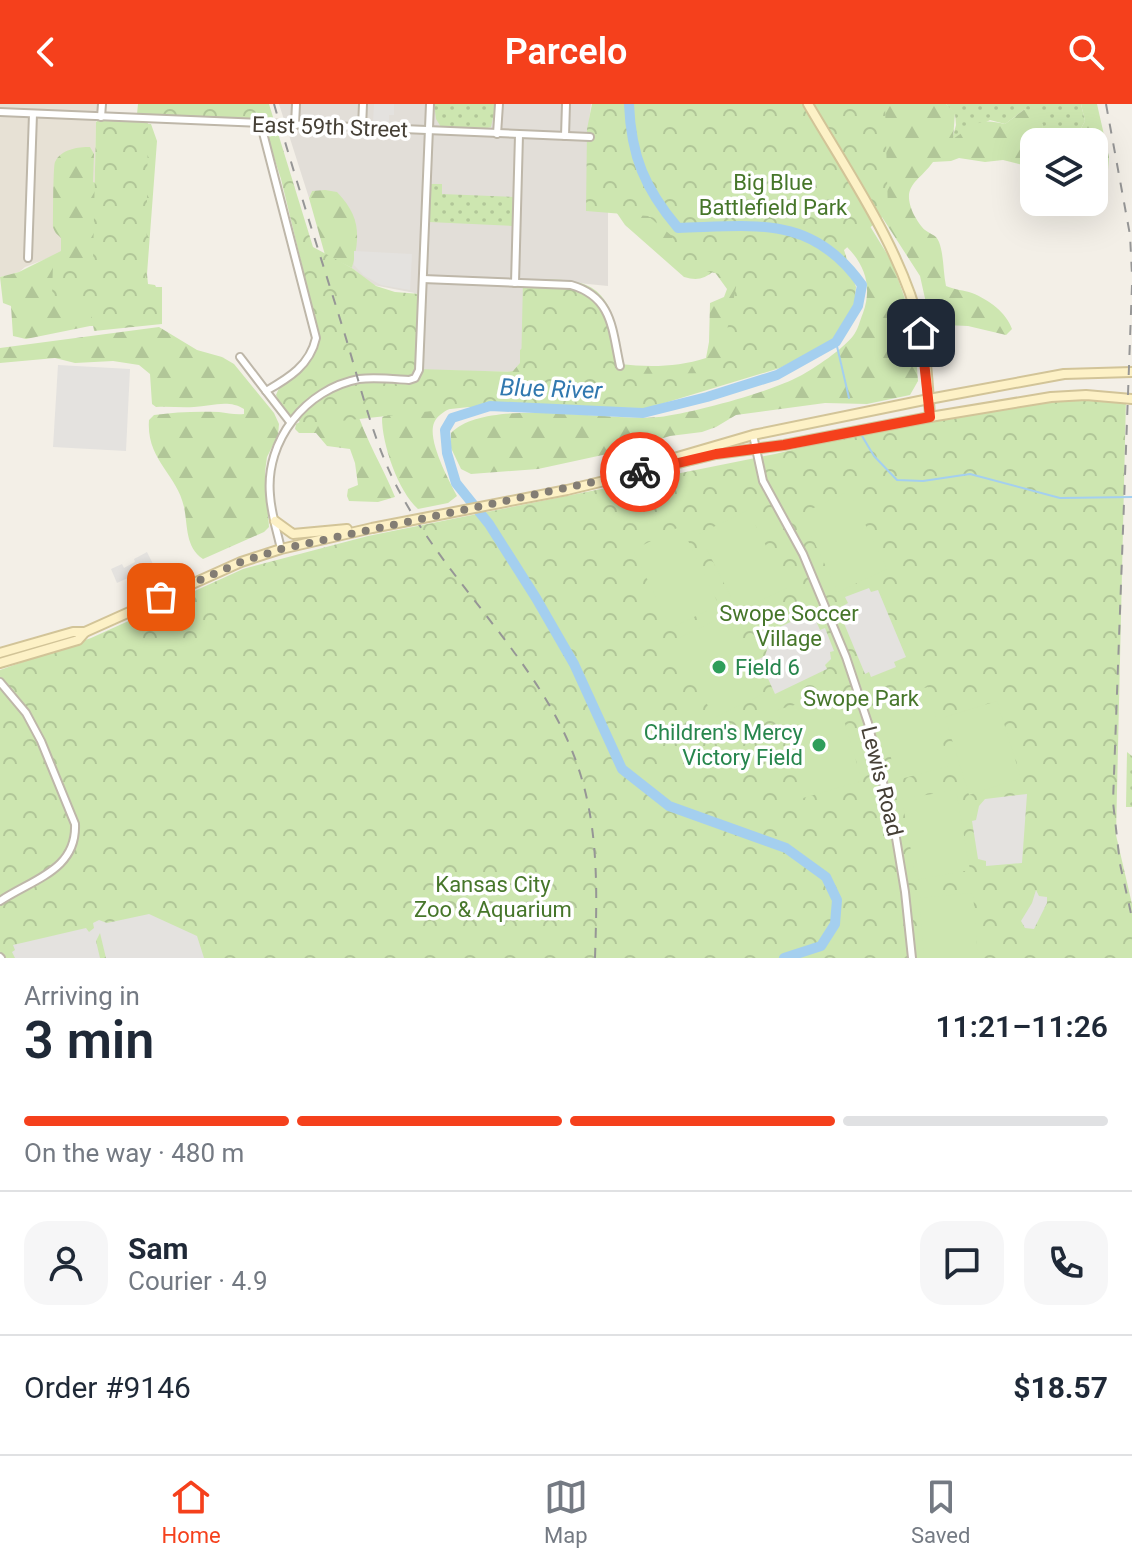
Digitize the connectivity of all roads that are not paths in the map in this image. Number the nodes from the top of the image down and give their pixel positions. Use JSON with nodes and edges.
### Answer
{"nodes":[{"id":1,"x":39,"y":104,"type":"edge"},
{"id":2,"x":102,"y":104,"type":"edge"},
{"id":3,"x":296,"y":104,"type":"edge"},
{"id":4,"x":363,"y":104,"type":"edge"},
{"id":5,"x":430,"y":104,"type":"edge"},
{"id":6,"x":499,"y":104,"type":"edge"},
{"id":7,"x":566,"y":104,"type":"edge"},
{"id":8,"x":808,"y":104,"type":"edge"},
{"id":9,"x":0,"y":112,"type":"edge"},
{"id":10,"x":36,"y":114,"type":"junction"},
{"id":11,"x":101,"y":117,"type":"junction"},
{"id":12,"x":261,"y":125,"type":"junction"},
{"id":13,"x":295,"y":125,"type":"junction"},
{"id":14,"x":362,"y":128,"type":"junction"},
{"id":15,"x":429,"y":131,"type":"junction"},
{"id":16,"x":497,"y":134,"type":"junction"},
{"id":17,"x":519,"y":135,"type":"junction"},
{"id":18,"x":565,"y":136,"type":"junction"},
{"id":19,"x":590,"y":137,"type":"dead end"},
{"id":20,"x":28,"y":258,"type":"dead end"},
{"id":21,"x":423,"y":279,"type":"junction"},
{"id":22,"x":515,"y":283,"type":"junction"},
{"id":23,"x":240,"y":357,"type":"dead end"},
{"id":24,"x":620,"y":366,"type":"dead end"},
{"id":25,"x":1132,"y":372,"type":"edge"},
{"id":26,"x":266,"y":391,"type":"junction"},
{"id":27,"x":929,"y":399,"type":"junction"},
{"id":28,"x":1132,"y":399,"type":"edge"},
{"id":29,"x":930,"y":417,"type":"junction"},
{"id":30,"x":290,"y":422,"type":"junction"},
{"id":31,"x":753,"y":435,"type":"junction"},
{"id":32,"x":756,"y":449,"type":"junction"},
{"id":33,"x":627,"y":475,"type":"junction"},
{"id":34,"x":275,"y":521,"type":"junction"},
{"id":35,"x":372,"y":528,"type":"junction"},
{"id":36,"x":281,"y":549,"type":"junction"},
{"id":37,"x":85,"y":632,"type":"junction"},
{"id":38,"x":0,"y":653,"type":"edge"},
{"id":39,"x":0,"y":663,"type":"edge"},
{"id":40,"x":0,"y":682,"type":"edge"},
{"id":41,"x":0,"y":901,"type":"edge"},
{"id":42,"x":912,"y":958,"type":"edge"}],
"edges":[{"from":1,"to":10,"type":"street"},
{"from":2,"to":11,"type":"street"},
{"from":3,"to":13,"type":"street"},
{"from":4,"to":14,"type":"street"},
{"from":5,"to":15,"type":"street"},
{"from":6,"to":16,"type":"street"},
{"from":7,"to":18,"type":"street"},
{"from":8,"to":27,"type":"main road"},
{"from":9,"to":10,"type":"street","name":"East 59th Street"},
{"from":10,"to":11,"type":"street","name":"East 59th Street"},
{"from":10,"to":20,"type":"street"},
{"from":11,"to":12,"type":"street","name":"East 59th Street"},
{"from":12,"to":13,"type":"street","name":"East 59th Street"},
{"from":12,"to":26,"type":"street"},
{"from":13,"to":14,"type":"street","name":"East 59th Street"},
{"from":14,"to":15,"type":"street","name":"East 59th Street"},
{"from":15,"to":16,"type":"street","name":"East 59th Street"},
{"from":15,"to":21,"type":"street"},
{"from":16,"to":17,"type":"street","name":"East 59th Street"},
{"from":17,"to":18,"type":"street","name":"East 59th Street"},
{"from":17,"to":22,"type":"street"},
{"from":18,"to":19,"type":"street","name":"East 59th Street"},
{"from":21,"to":22,"type":"street"},
{"from":21,"to":30,"type":"street"},
{"from":22,"to":24,"type":"street"},
{"from":23,"to":26,"type":"street"},
{"from":25,"to":27,"type":"main road"},
{"from":26,"to":30,"type":"street"},
{"from":27,"to":29,"type":"main road"},
{"from":27,"to":31,"type":"main road"},
{"from":28,"to":29,"type":"main road"},
{"from":29,"to":32,"type":"main road"},
{"from":30,"to":34,"type":"street"},
{"from":31,"to":32,"type":"street","name":"Lewis Road"},
{"from":31,"to":33,"type":"main road"},
{"from":32,"to":33,"type":"main road"},
{"from":32,"to":42,"type":"street","name":"Lewis Road"},
{"from":33,"to":35,"type":"main road","bridge":true},
{"from":34,"to":35,"type":"main road"},
{"from":34,"to":36,"type":"street"},
{"from":35,"to":36,"type":"main road"},
{"from":36,"to":37,"type":"main road"},
{"from":37,"to":38,"type":"main road"},
{"from":37,"to":39,"type":"main road"},
{"from":40,"to":41,"type":"street"}]}
